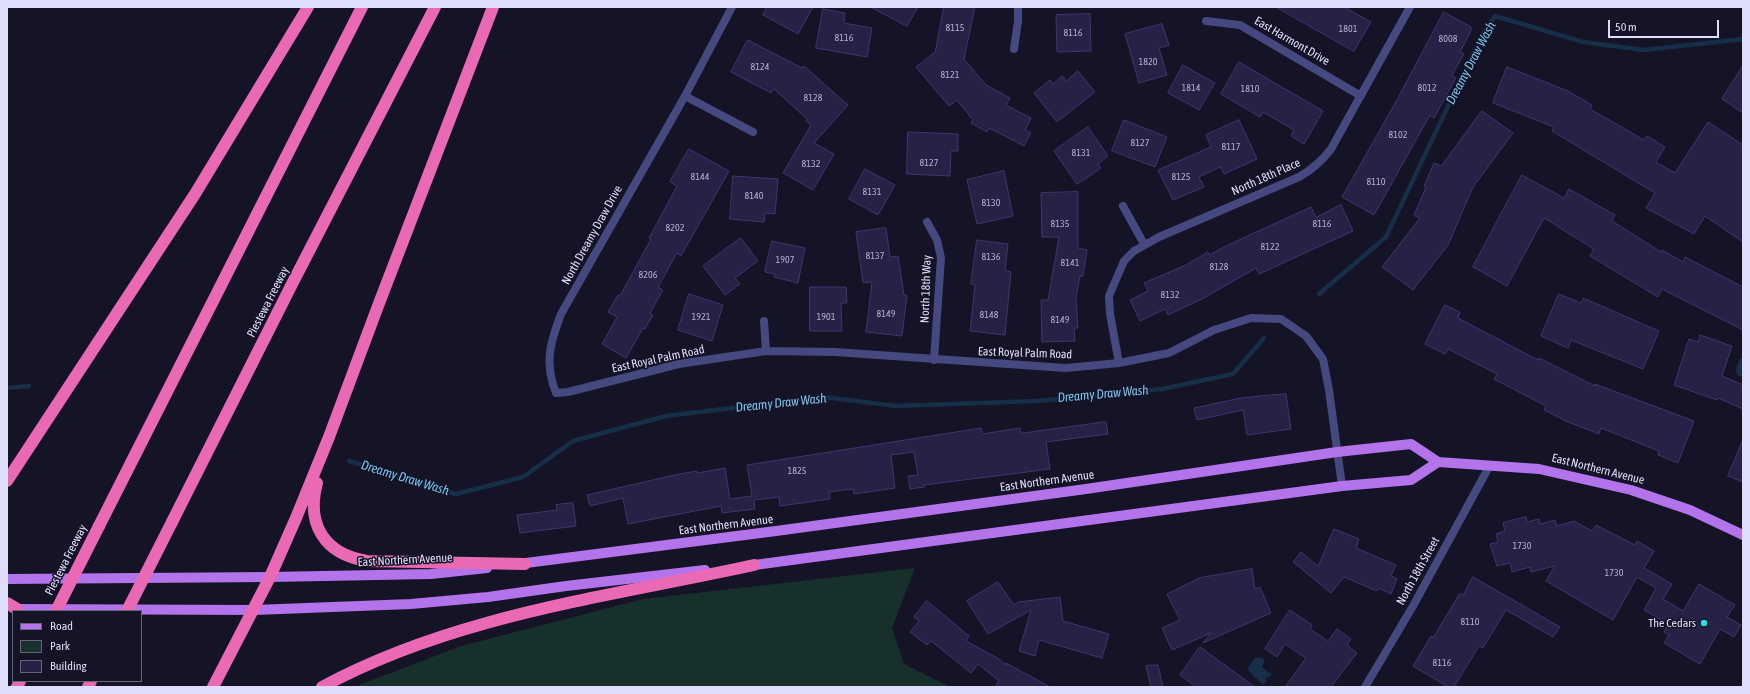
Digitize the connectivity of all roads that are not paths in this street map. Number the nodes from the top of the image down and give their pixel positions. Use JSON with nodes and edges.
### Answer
{"nodes":[{"id":1,"x":308,"y":7,"type":"edge"},
{"id":2,"x":362,"y":7,"type":"edge"},
{"id":3,"x":435,"y":7,"type":"edge"},
{"id":4,"x":493,"y":7,"type":"edge"},
{"id":5,"x":732,"y":7,"type":"edge"},
{"id":6,"x":1018,"y":7,"type":"edge"},
{"id":7,"x":1410,"y":7,"type":"edge"},
{"id":8,"x":1206,"y":21,"type":"dead end"},
{"id":9,"x":1014,"y":49,"type":"dead end"},
{"id":10,"x":685,"y":96,"type":"junction"},
{"id":11,"x":1361,"y":96,"type":"junction"},
{"id":12,"x":753,"y":132,"type":"dead end"},
{"id":13,"x":1123,"y":206,"type":"dead end"},
{"id":14,"x":927,"y":222,"type":"dead end"},
{"id":15,"x":1144,"y":244,"type":"junction"},
{"id":16,"x":764,"y":321,"type":"dead end"},
{"id":17,"x":766,"y":352,"type":"junction"},
{"id":18,"x":934,"y":360,"type":"junction"},
{"id":19,"x":1119,"y":363,"type":"junction"},
{"id":20,"x":556,"y":393,"type":"joint"},
{"id":21,"x":329,"y":437,"type":"junction"},
{"id":22,"x":1337,"y":452,"type":"junction"},
{"id":23,"x":1438,"y":462,"type":"junction"},
{"id":24,"x":1490,"y":465,"type":"junction"},
{"id":25,"x":7,"y":481,"type":"edge"},
{"id":26,"x":1342,"y":486,"type":"junction"},
{"id":27,"x":1743,"y":535,"type":"edge"},
{"id":28,"x":525,"y":564,"type":"junction"},
{"id":29,"x":754,"y":565,"type":"junction"},
{"id":30,"x":270,"y":577,"type":"junction"},
{"id":31,"x":7,"y":579,"type":"edge"},
{"id":32,"x":10,"y":607,"type":"edge"},
{"id":33,"x":57,"y":610,"type":"edge"},
{"id":34,"x":128,"y":610,"type":"edge"},
{"id":35,"x":254,"y":610,"type":"junction"},
{"id":36,"x":213,"y":687,"type":"edge"},
{"id":37,"x":322,"y":687,"type":"edge"},
{"id":38,"x":1365,"y":687,"type":"edge"}],
"edges":[{"from":1,"to":25,"type":"highway"},
{"from":2,"to":33,"type":"highway","name":"Piestewa Freeway","bridge":true},
{"from":3,"to":34,"type":"highway","name":"Piestewa Freeway","bridge":true},
{"from":4,"to":21,"type":"highway"},
{"from":5,"to":10,"type":"street","name":"North Dreamy Draw Drive"},
{"from":6,"to":9,"type":"street"},
{"from":7,"to":11,"type":"street","name":"North 18th Place"},
{"from":8,"to":11,"type":"street","name":"East Harmont Drive"},
{"from":10,"to":12,"type":"street"},
{"from":10,"to":20,"type":"street","name":"North Dreamy Draw Drive"},
{"from":11,"to":15,"type":"street","name":"North 18th Place"},
{"from":13,"to":15,"type":"street"},
{"from":14,"to":18,"type":"street","name":"North 18th Way"},
{"from":15,"to":19,"type":"street","name":"North 18th Place"},
{"from":16,"to":17,"type":"street"},
{"from":17,"to":18,"type":"street","name":"East Royal Palm Road"},
{"from":17,"to":20,"type":"street","name":"East Royal Palm Road"},
{"from":18,"to":19,"type":"street","name":"East Royal Palm Road"},
{"from":19,"to":22,"type":"street","name":"East Royal Palm Road"},
{"from":21,"to":28,"type":"highway"},
{"from":21,"to":30,"type":"highway"},
{"from":22,"to":23,"type":"main road","name":"East Northern Avenue"},
{"from":22,"to":26,"type":"street","name":"East Royal Palm Road"},
{"from":22,"to":28,"type":"main road","name":"East Northern Avenue"},
{"from":23,"to":24,"type":"main road","name":"East Northern Avenue"},
{"from":23,"to":26,"type":"main road"},
{"from":24,"to":27,"type":"main road","name":"East Northern Avenue"},
{"from":24,"to":38,"type":"street","name":"North 18th Street"},
{"from":26,"to":29,"type":"main road"},
{"from":28,"to":30,"type":"main road","name":"East Northern Avenue"},
{"from":29,"to":35,"type":"main road"},
{"from":29,"to":37,"type":"highway"},
{"from":30,"to":31,"type":"main road","name":"East Northern Avenue"},
{"from":30,"to":35,"type":"highway"},
{"from":32,"to":35,"type":"main road"},
{"from":35,"to":36,"type":"highway"}]}
